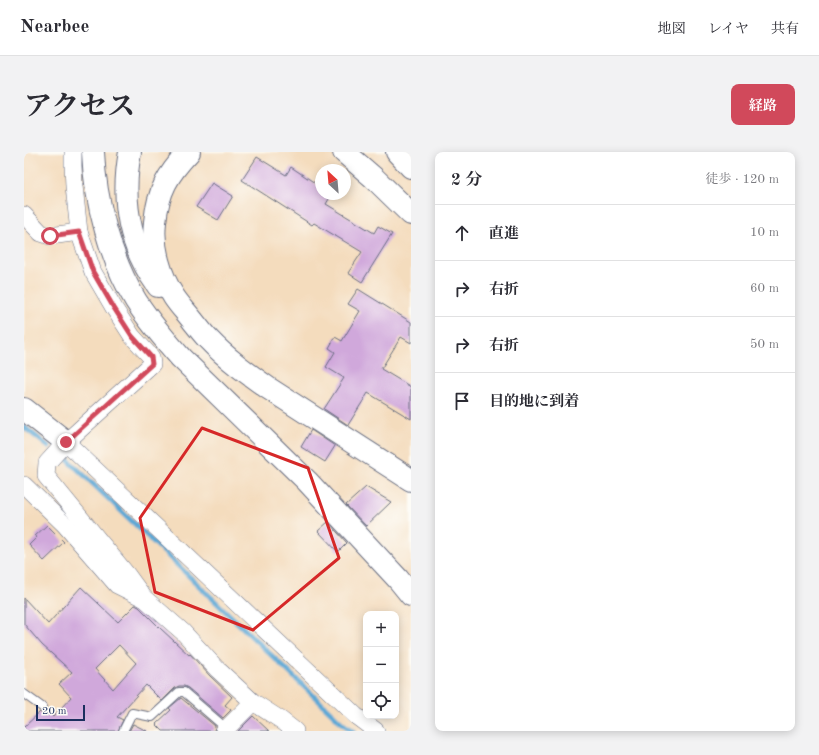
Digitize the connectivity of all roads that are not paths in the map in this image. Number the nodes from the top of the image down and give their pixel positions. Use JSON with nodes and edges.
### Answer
{"nodes":[{"id":1,"x":73,"y":152,"type":"edge"},
{"id":2,"x":93,"y":152,"type":"edge"},
{"id":3,"x":103,"y":152,"type":"edge"},
{"id":4,"x":130,"y":152,"type":"edge"},
{"id":5,"x":189,"y":152,"type":"edge"},
{"id":6,"x":344,"y":152,"type":"edge"},
{"id":7,"x":397,"y":152,"type":"edge"},
{"id":8,"x":411,"y":167,"type":"edge"},
{"id":9,"x":411,"y":214,"type":"edge"},
{"id":10,"x":24,"y":215,"type":"edge"},
{"id":11,"x":79,"y":232,"type":"junction"},
{"id":12,"x":107,"y":233,"type":"junction"},
{"id":13,"x":208,"y":339,"type":"junction"},
{"id":14,"x":24,"y":409,"type":"edge"},
{"id":15,"x":66,"y":442,"type":"junction"},
{"id":16,"x":411,"y":480,"type":"edge"},
{"id":17,"x":24,"y":485,"type":"edge"},
{"id":18,"x":411,"y":595,"type":"edge"},
{"id":19,"x":144,"y":598,"type":"junction"},
{"id":20,"x":24,"y":694,"type":"edge"},
{"id":21,"x":253,"y":702,"type":"junction"},
{"id":22,"x":42,"y":707,"type":"dead end"},
{"id":23,"x":225,"y":730,"type":"edge"},
{"id":24,"x":123,"y":731,"type":"edge"},
{"id":25,"x":295,"y":731,"type":"edge"},
{"id":26,"x":376,"y":731,"type":"edge"}],
"edges":[{"from":1,"to":11,"type":"street"},
{"from":2,"to":12,"type":"main road"},
{"from":3,"to":12,"type":"main road"},
{"from":4,"to":13,"type":"main road"},
{"from":5,"to":13,"type":"main road"},
{"from":6,"to":9,"type":"main road"},
{"from":7,"to":8,"type":"main road"},
{"from":10,"to":11,"type":"street"},
{"from":11,"to":15,"type":"street"},
{"from":12,"to":18,"type":"main road"},
{"from":13,"to":16,"type":"main road"},
{"from":14,"to":15,"type":"main road"},
{"from":15,"to":19,"type":"street"},
{"from":15,"to":26,"type":"street"},
{"from":17,"to":19,"type":"street"},
{"from":19,"to":21,"type":"street"},
{"from":20,"to":22,"type":"lane"},
{"from":21,"to":23,"type":"street"},
{"from":21,"to":25,"type":"street"},
{"from":23,"to":24,"type":"lane"}]}
